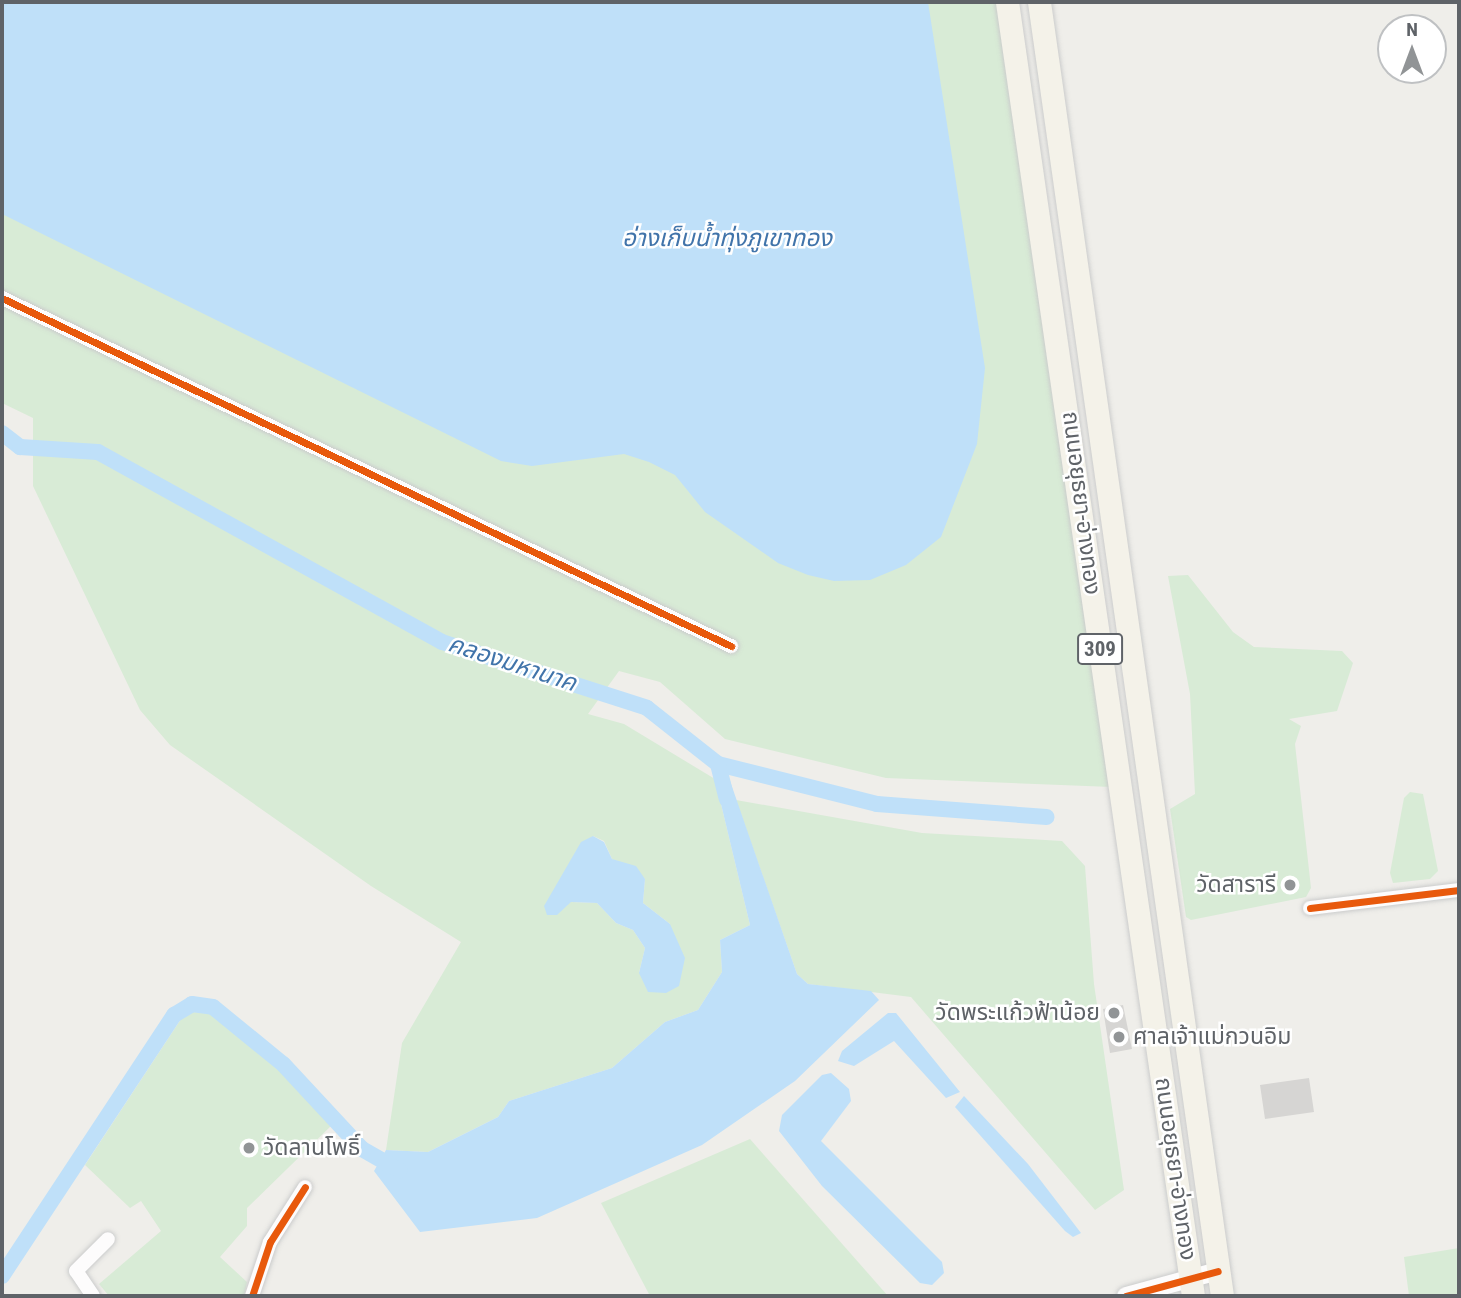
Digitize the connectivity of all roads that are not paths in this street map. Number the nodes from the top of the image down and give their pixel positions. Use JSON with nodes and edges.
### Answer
{"nodes":[{"id":1,"x":1007,"y":2,"type":"edge"},
{"id":2,"x":1039,"y":2,"type":"edge"},
{"id":3,"x":2,"y":298,"type":"edge"},
{"id":4,"x":731,"y":646,"type":"dead end"},
{"id":5,"x":1459,"y":890,"type":"edge"},
{"id":6,"x":1310,"y":908,"type":"dead end"},
{"id":7,"x":305,"y":1187,"type":"dead end"},
{"id":8,"x":108,"y":1239,"type":"dead end"},
{"id":9,"x":1218,"y":1271,"type":"junction"},
{"id":10,"x":1191,"y":1286,"type":"edge"},
{"id":11,"x":93,"y":1296,"type":"edge"},
{"id":12,"x":252,"y":1296,"type":"edge"},
{"id":13,"x":1126,"y":1296,"type":"edge"},
{"id":14,"x":1222,"y":1296,"type":"edge"}],
"edges":[{"from":1,"to":10,"type":"main road","name":"ถนนอยุธยา-อ่างทอง","number":"309"},
{"from":2,"to":9,"type":"main road","name":"ถนนอยุธยา-อ่างทอง","number":"309"},
{"from":3,"to":4,"type":"street"},
{"from":5,"to":6,"type":"street"},
{"from":7,"to":12,"type":"street"},
{"from":8,"to":11,"type":"street"},
{"from":9,"to":10,"type":"street"},
{"from":9,"to":14,"type":"main road","name":"ถนนอยุธยา-อ่างทอง","number":"309"},
{"from":10,"to":13,"type":"street"}]}
